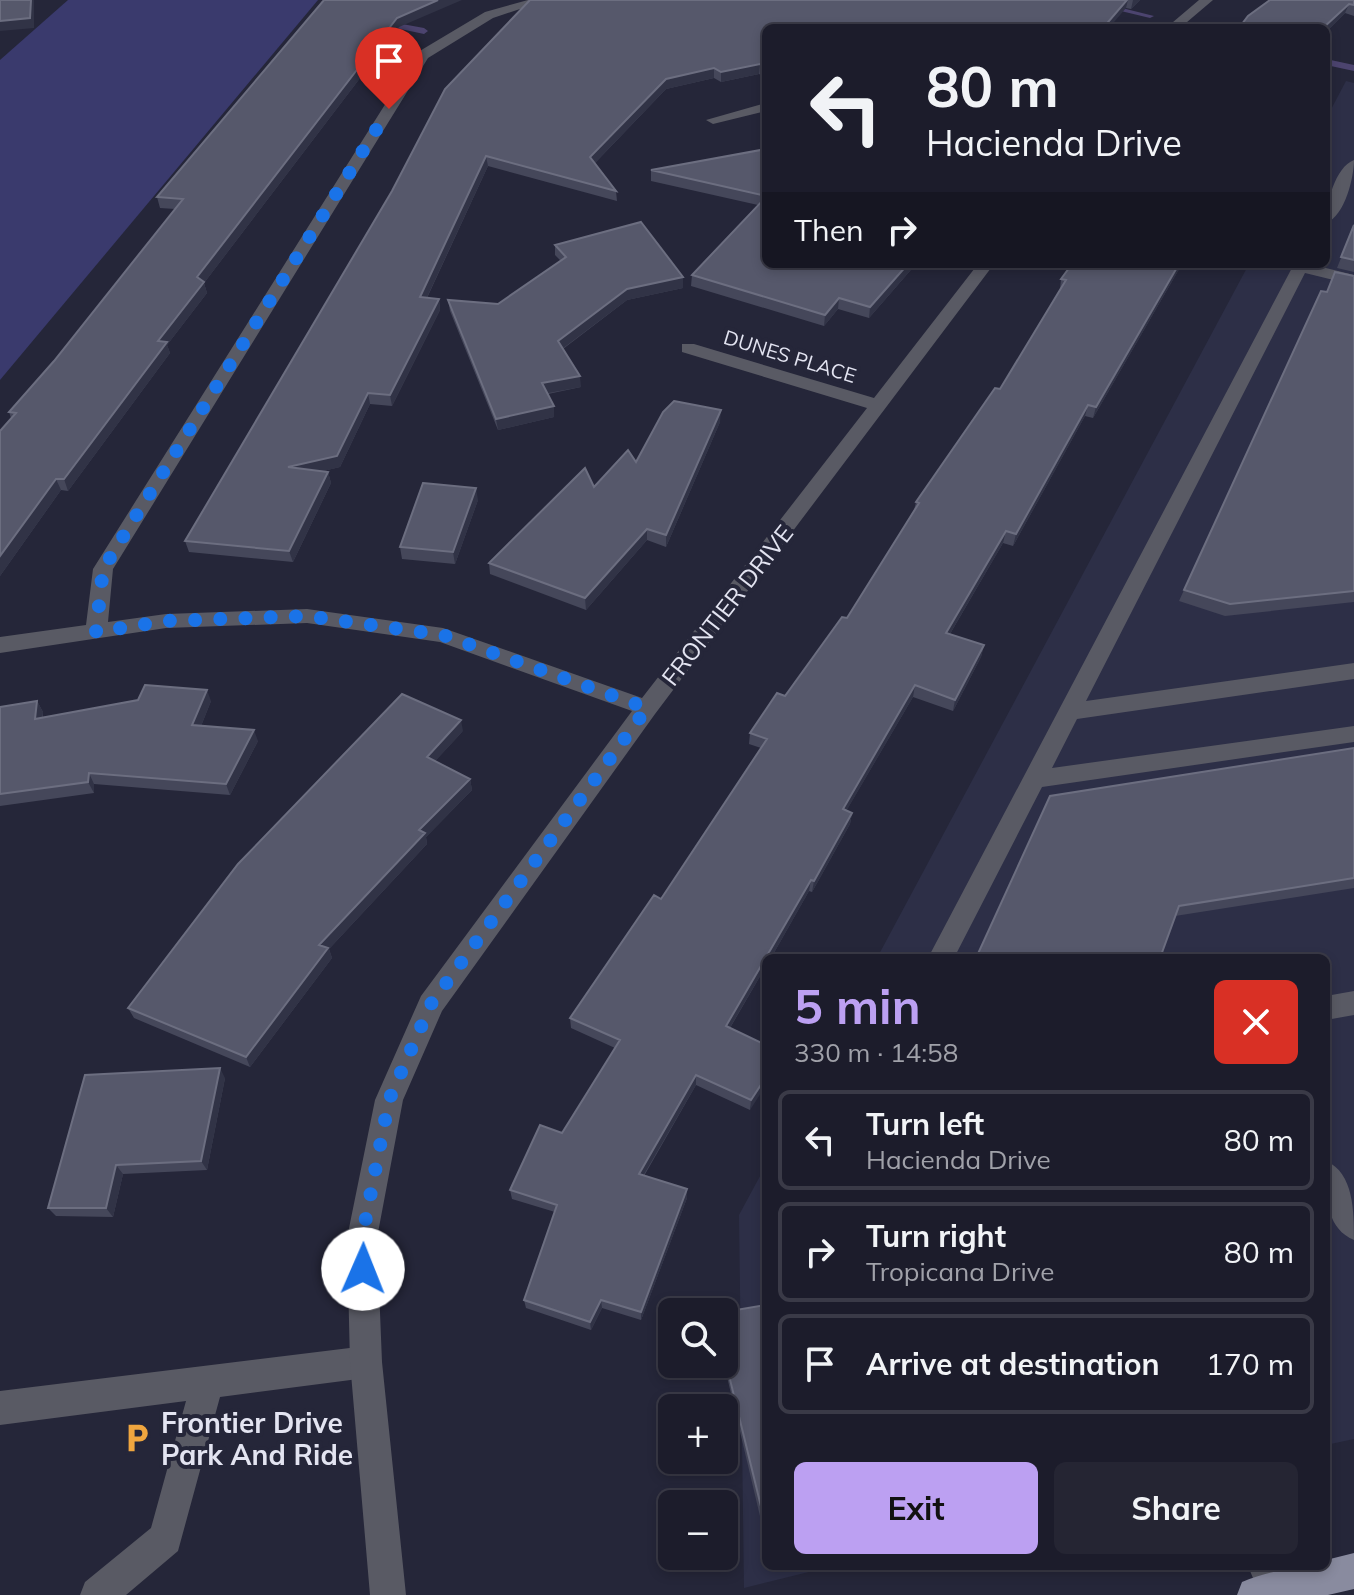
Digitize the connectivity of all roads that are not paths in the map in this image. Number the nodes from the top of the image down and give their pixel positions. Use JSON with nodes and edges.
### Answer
{"nodes":[{"id":1,"x":541,"y":0,"type":"edge"},
{"id":2,"x":1207,"y":0,"type":"edge"},
{"id":3,"x":1177,"y":24,"type":"edge"},
{"id":4,"x":762,"y":108,"type":"edge"},
{"id":5,"x":713,"y":120,"type":"dead end"},
{"id":6,"x":1354,"y":164,"type":"edge"},
{"id":7,"x":1330,"y":210,"type":"edge"},
{"id":8,"x":983,"y":268,"type":"edge"},
{"id":9,"x":1299,"y":268,"type":"edge"},
{"id":10,"x":1312,"y":268,"type":"edge"},
{"id":11,"x":1354,"y":280,"type":"edge"},
{"id":12,"x":688,"y":348,"type":"dead end"},
{"id":13,"x":880,"y":406,"type":"junction"},
{"id":14,"x":96,"y":632,"type":"junction"},
{"id":15,"x":0,"y":645,"type":"edge"},
{"id":16,"x":1354,"y":671,"type":"edge"},
{"id":17,"x":647,"y":708,"type":"junction"},
{"id":18,"x":1069,"y":712,"type":"junction"},
{"id":19,"x":1354,"y":734,"type":"edge"},
{"id":20,"x":1034,"y":779,"type":"junction"},
{"id":21,"x":943,"y":954,"type":"edge"},
{"id":22,"x":1354,"y":1003,"type":"edge"},
{"id":23,"x":1330,"y":1007,"type":"edge"},
{"id":24,"x":1330,"y":1182,"type":"edge"},
{"id":25,"x":1354,"y":1225,"type":"edge"},
{"id":26,"x":366,"y":1362,"type":"junction"},
{"id":27,"x":207,"y":1382,"type":"junction"},
{"id":28,"x":0,"y":1408,"type":"edge"},
{"id":29,"x":1354,"y":1571,"type":"edge"},
{"id":30,"x":1266,"y":1584,"type":"edge"},
{"id":31,"x":98,"y":1595,"type":"edge"},
{"id":32,"x":388,"y":1595,"type":"edge"}],
"edges":[{"from":1,"to":14,"type":"street"},
{"from":2,"to":3,"type":"street"},
{"from":4,"to":5,"type":"street"},
{"from":6,"to":7,"type":"street"},
{"from":8,"to":13,"type":"street","name":"FRONTIER DRIVE"},
{"from":9,"to":18,"type":"street"},
{"from":10,"to":11,"type":"street"},
{"from":12,"to":13,"type":"street","name":"DUNES PLACE"},
{"from":13,"to":17,"type":"street","name":"FRONTIER DRIVE"},
{"from":14,"to":15,"type":"street"},
{"from":14,"to":17,"type":"street"},
{"from":16,"to":18,"type":"street"},
{"from":17,"to":26,"type":"street","name":"FRONTIER DRIVE"},
{"from":18,"to":20,"type":"street"},
{"from":19,"to":20,"type":"street"},
{"from":20,"to":21,"type":"street"},
{"from":22,"to":23,"type":"street"},
{"from":24,"to":25,"type":"street"},
{"from":26,"to":27,"type":"street"},
{"from":26,"to":32,"type":"street","name":"FRONTIER DRIVE"},
{"from":27,"to":28,"type":"street"},
{"from":27,"to":31,"type":"street"},
{"from":29,"to":30,"type":"main road"}]}
